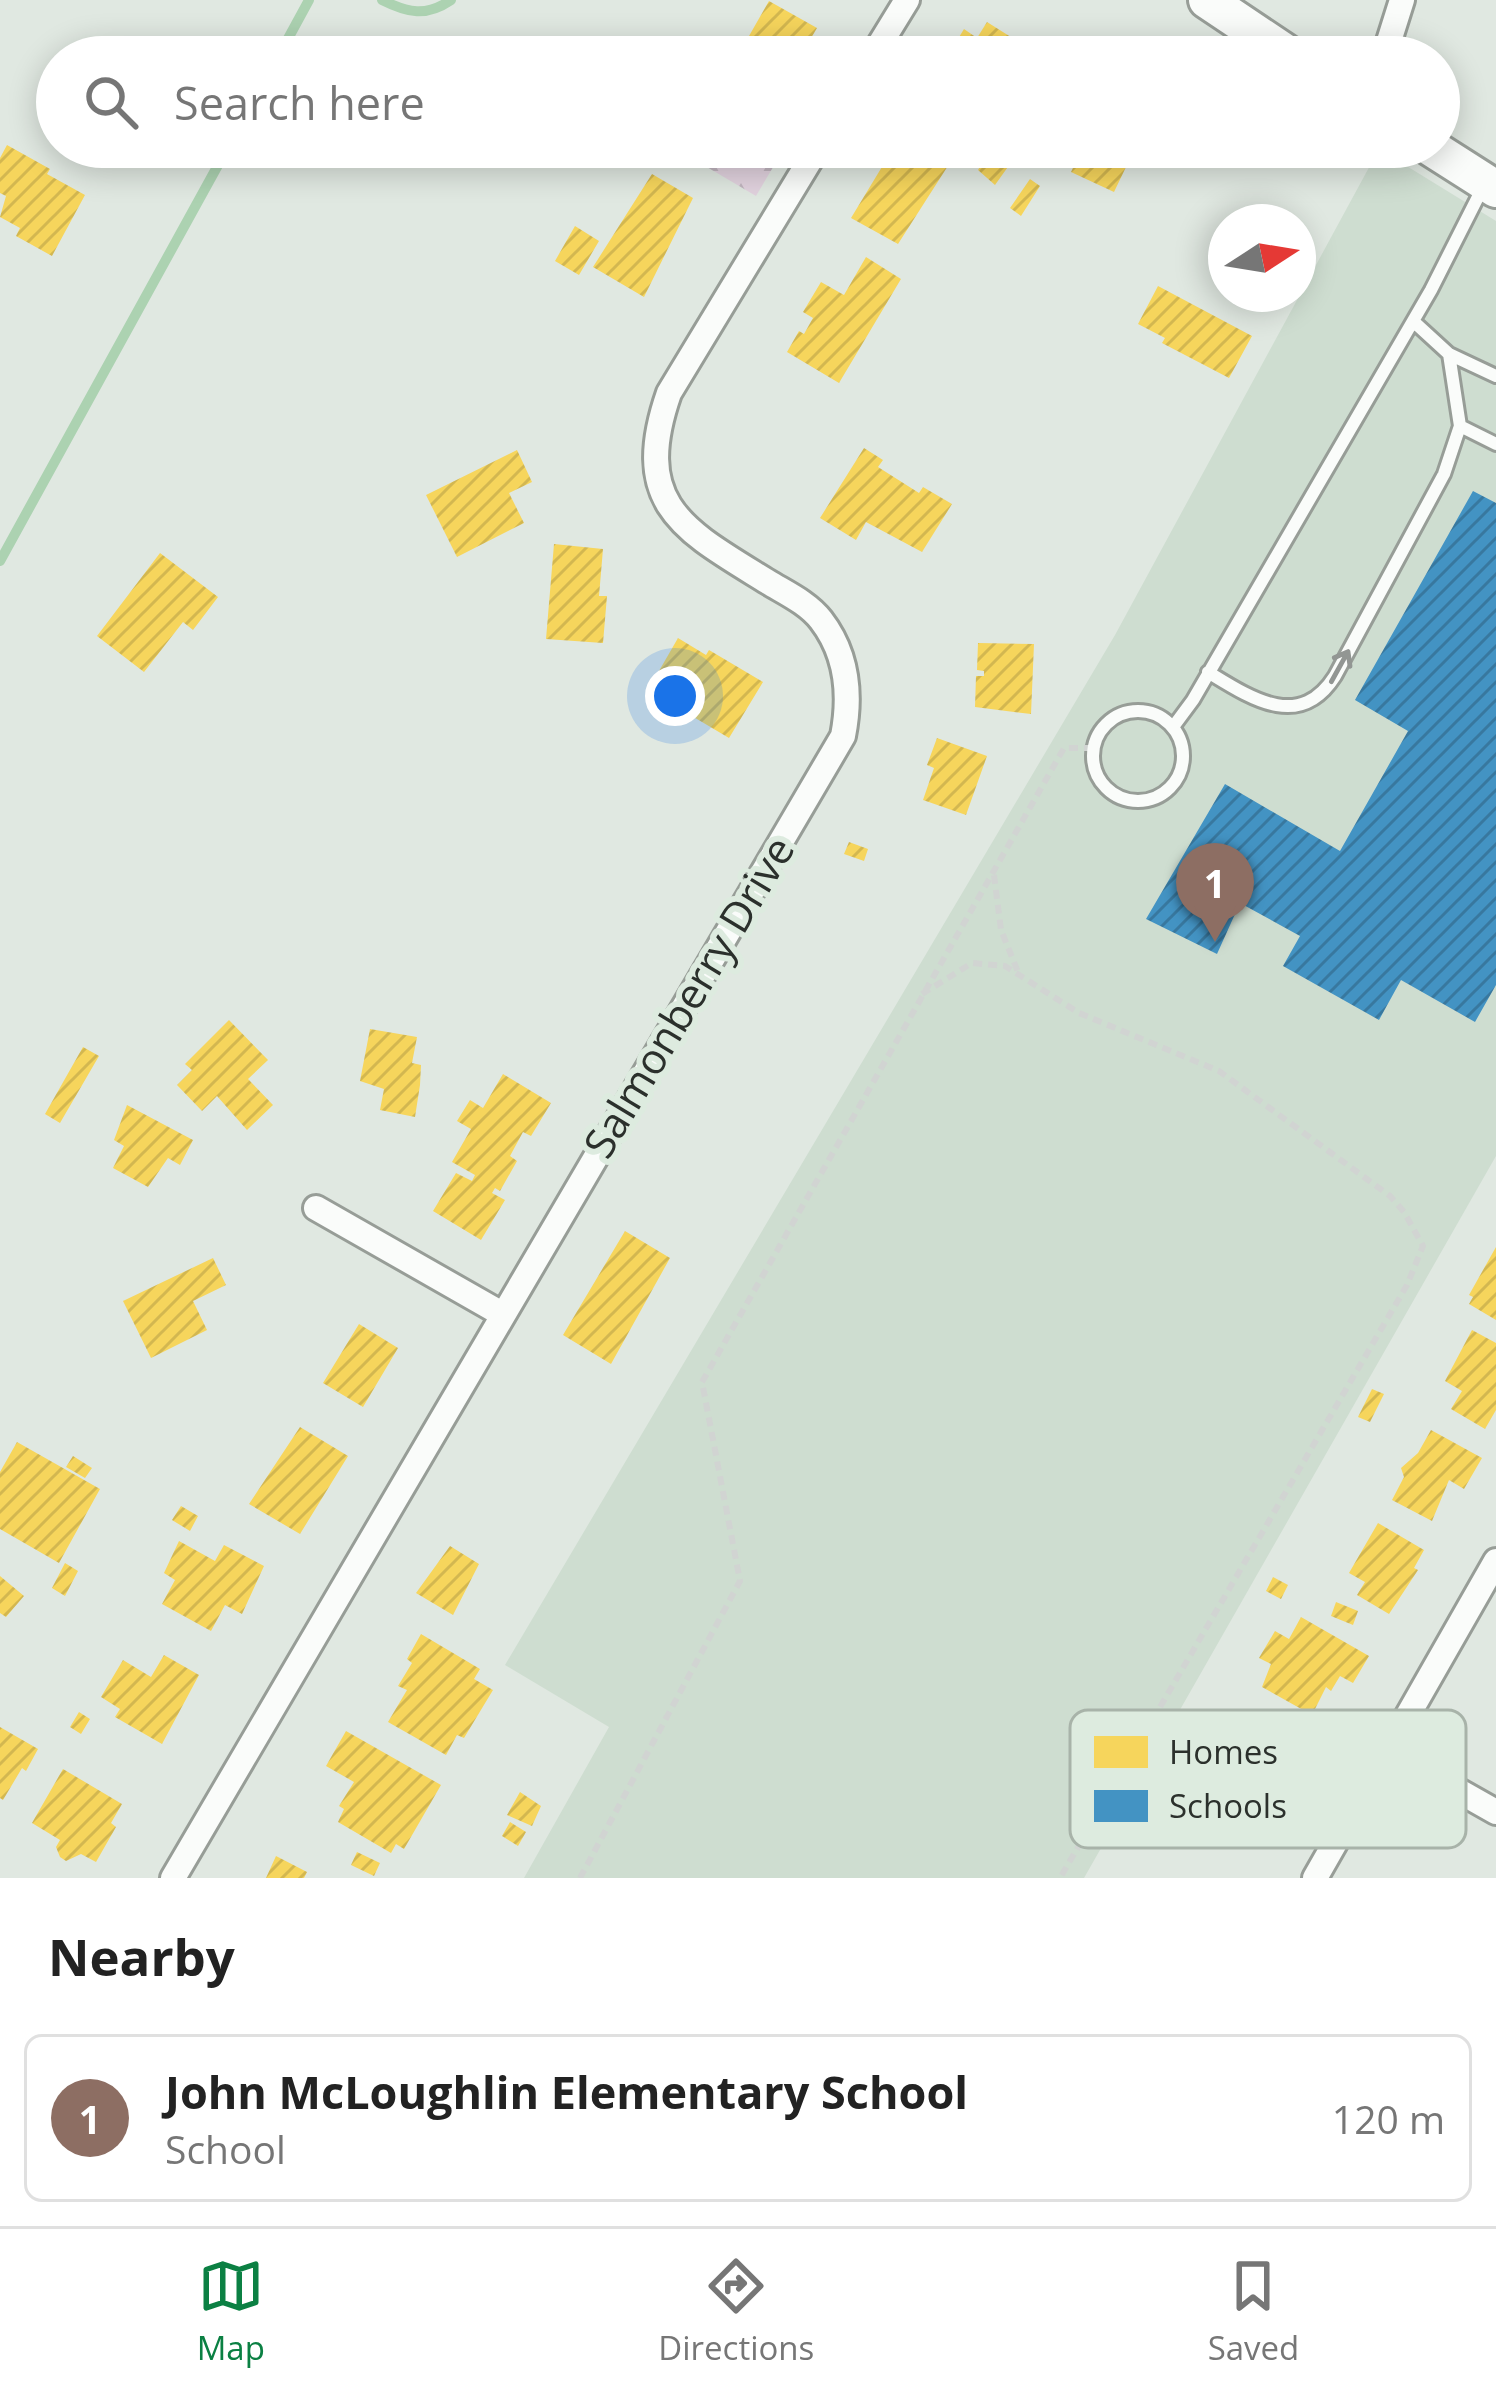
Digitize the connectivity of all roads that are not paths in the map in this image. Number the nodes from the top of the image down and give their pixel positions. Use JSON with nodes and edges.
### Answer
{"nodes":[{"id":1,"x":907,"y":0,"type":"edge"},
{"id":2,"x":1207,"y":0,"type":"edge"},
{"id":3,"x":1402,"y":0,"type":"edge"},
{"id":4,"x":885,"y":36,"type":"edge"},
{"id":5,"x":1261,"y":36,"type":"edge"},
{"id":6,"x":1391,"y":36,"type":"edge"},
{"id":7,"x":1460,"y":166,"type":"edge"},
{"id":8,"x":805,"y":168,"type":"edge"},
{"id":9,"x":1491,"y":186,"type":"edge"},
{"id":10,"x":1413,"y":321,"type":"junction"},
{"id":11,"x":1449,"y":354,"type":"junction"},
{"id":12,"x":1496,"y":376,"type":"edge"},
{"id":13,"x":1460,"y":426,"type":"junction"},
{"id":14,"x":1496,"y":444,"type":"edge"},
{"id":15,"x":1208,"y":672,"type":"junction"},
{"id":16,"x":1173,"y":727,"type":"junction"},
{"id":17,"x":316,"y":1208,"type":"dead end"},
{"id":18,"x":502,"y":1314,"type":"junction"},
{"id":19,"x":1496,"y":1561,"type":"edge"},
{"id":20,"x":1411,"y":1710,"type":"edge"},
{"id":21,"x":1466,"y":1795,"type":"edge"},
{"id":22,"x":1496,"y":1812,"type":"edge"},
{"id":23,"x":1332,"y":1848,"type":"edge"},
{"id":24,"x":173,"y":1878,"type":"edge"},
{"id":25,"x":1315,"y":1878,"type":"edge"}],
"edges":[{"from":1,"to":4,"type":"street"},
{"from":2,"to":5,"type":"main road"},
{"from":3,"to":6,"type":"street"},
{"from":7,"to":9,"type":"main road"},
{"from":8,"to":18,"type":"street","name":"Salmonberry Drive"},
{"from":9,"to":10,"type":"lane"},
{"from":10,"to":11,"type":"lane"},
{"from":10,"to":15,"type":"lane"},
{"from":11,"to":12,"type":"lane"},
{"from":11,"to":13,"type":"lane"},
{"from":13,"to":14,"type":"lane"},
{"from":15,"to":13,"type":"lane","one_way":true},
{"from":15,"to":16,"type":"lane"},
{"from":16,"to":16,"type":"lane"},
{"from":17,"to":18,"type":"street"},
{"from":18,"to":24,"type":"street","name":"Salmonberry Drive"},
{"from":19,"to":20,"type":"street"},
{"from":21,"to":22,"type":"street"},
{"from":23,"to":25,"type":"street"}]}
